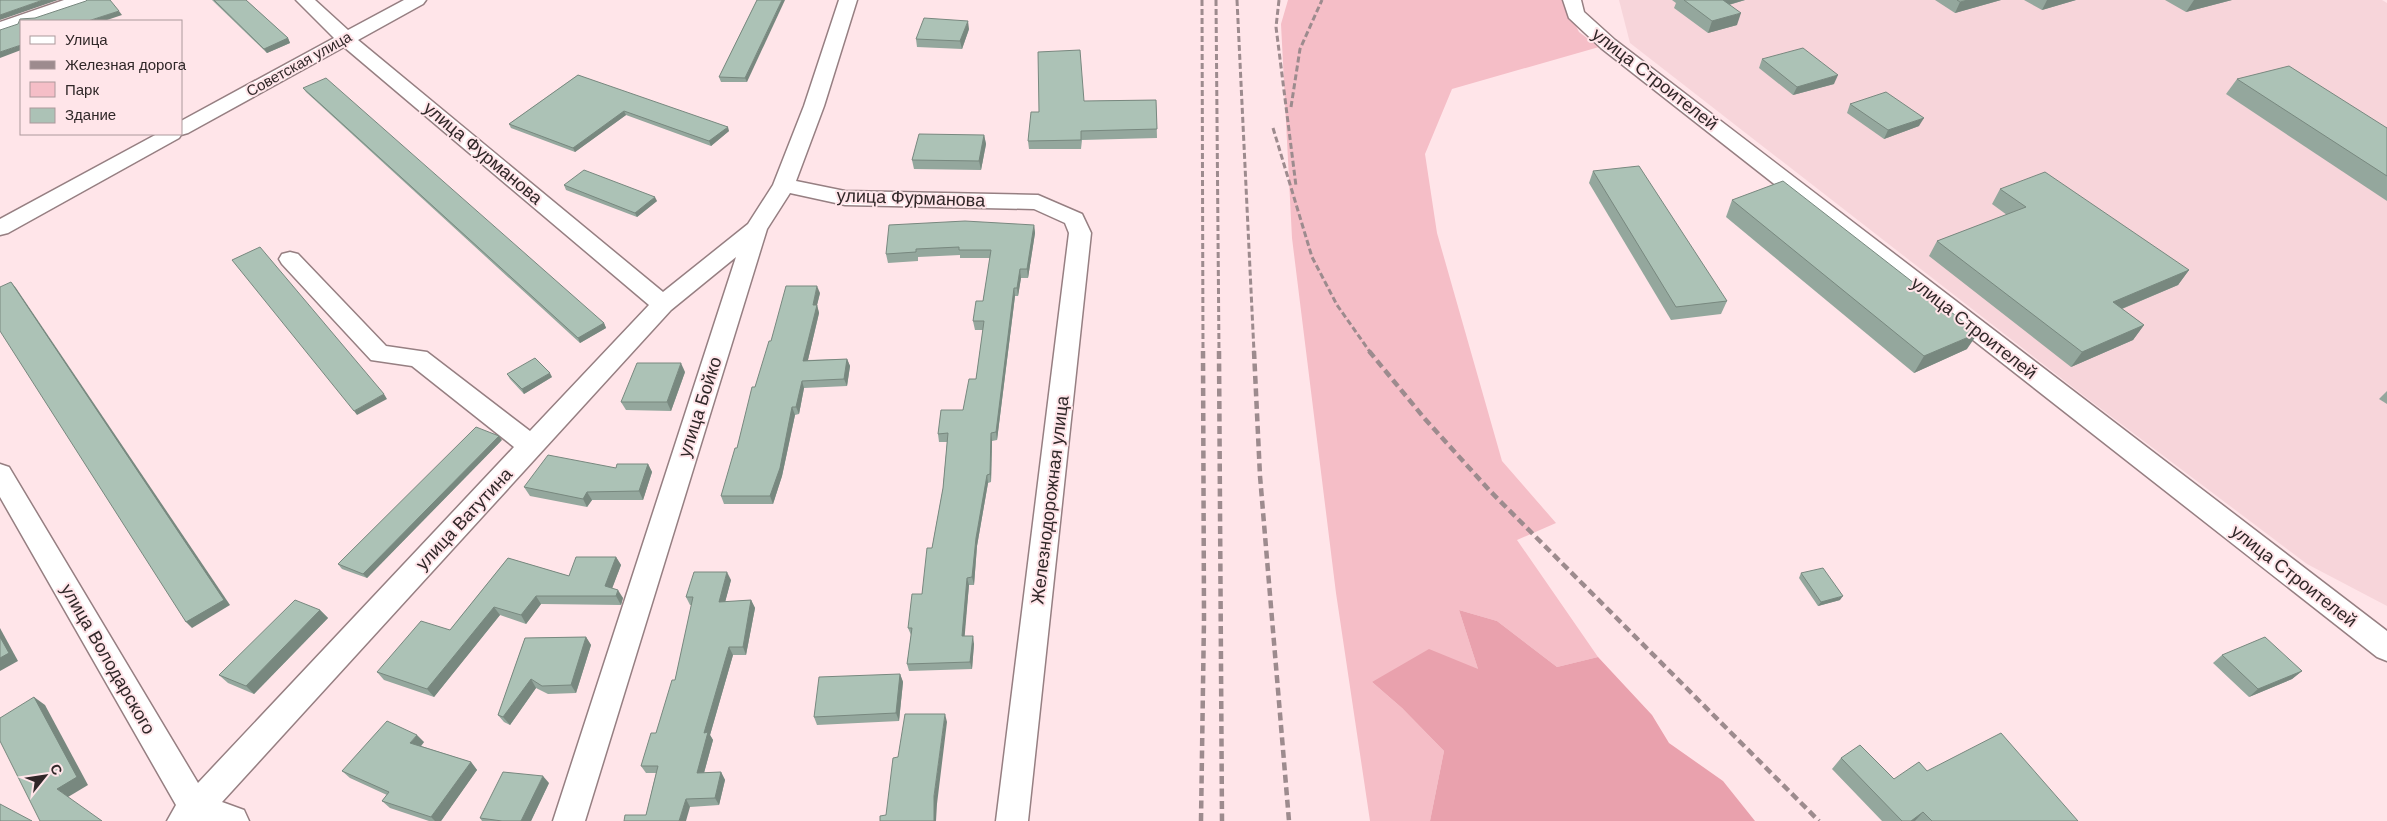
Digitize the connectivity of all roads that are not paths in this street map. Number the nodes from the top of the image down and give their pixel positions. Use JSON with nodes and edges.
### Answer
{"nodes":[{"id":1,"x":82,"y":0,"type":"edge"},
{"id":2,"x":305,"y":0,"type":"edge"},
{"id":3,"x":417,"y":0,"type":"edge"},
{"id":4,"x":848,"y":0,"type":"edge"},
{"id":5,"x":1572,"y":0,"type":"edge"},
{"id":6,"x":23,"y":20,"type":"edge"},
{"id":7,"x":20,"y":21,"type":"edge"},
{"id":8,"x":0,"y":28,"type":"edge"},
{"id":9,"x":346,"y":39,"type":"junction"},
{"id":10,"x":182,"y":128,"type":"edge"},
{"id":11,"x":170,"y":135,"type":"edge"},
{"id":12,"x":784,"y":185,"type":"junction"},
{"id":13,"x":1038,"y":202,"type":"joint"},
{"id":14,"x":0,"y":228,"type":"edge"},
{"id":15,"x":756,"y":229,"type":"junction"},
{"id":16,"x":290,"y":259,"type":"dead end"},
{"id":17,"x":663,"y":304,"type":"junction"},
{"id":18,"x":532,"y":446,"type":"junction"},
{"id":19,"x":0,"y":474,"type":"edge"},
{"id":20,"x":2387,"y":648,"type":"edge"},
{"id":21,"x":189,"y":815,"type":"edge"},
{"id":22,"x":233,"y":821,"type":"edge"},
{"id":23,"x":569,"y":821,"type":"edge"},
{"id":24,"x":1012,"y":821,"type":"edge"}],
"edges":[{"from":1,"to":6,"type":"street"},
{"from":2,"to":9,"type":"street","name":"улица Фурманова"},
{"from":3,"to":9,"type":"street","name":"Советская улица"},
{"from":4,"to":12,"type":"street","name":"улица Бойко"},
{"from":5,"to":20,"type":"street","name":"улица Строителей"},
{"from":7,"to":8,"type":"street"},
{"from":9,"to":10,"type":"street","name":"Советская улица"},
{"from":9,"to":17,"type":"street","name":"улица Фурманова"},
{"from":11,"to":14,"type":"street"},
{"from":12,"to":13,"type":"street","name":"улица Фурманова"},
{"from":12,"to":15,"type":"street","name":"улица Бойко"},
{"from":13,"to":24,"type":"street","name":"Железнодорожная улица"},
{"from":15,"to":17,"type":"street","name":"улица Ватутина"},
{"from":15,"to":23,"type":"street","name":"улица Бойко"},
{"from":16,"to":18,"type":"street"},
{"from":17,"to":18,"type":"street","name":"улица Ватутина"},
{"from":18,"to":21,"type":"street","name":"улица Ватутина"},
{"from":19,"to":21,"type":"street","name":"улица Володарского"},
{"from":21,"to":22,"type":"street"}]}
